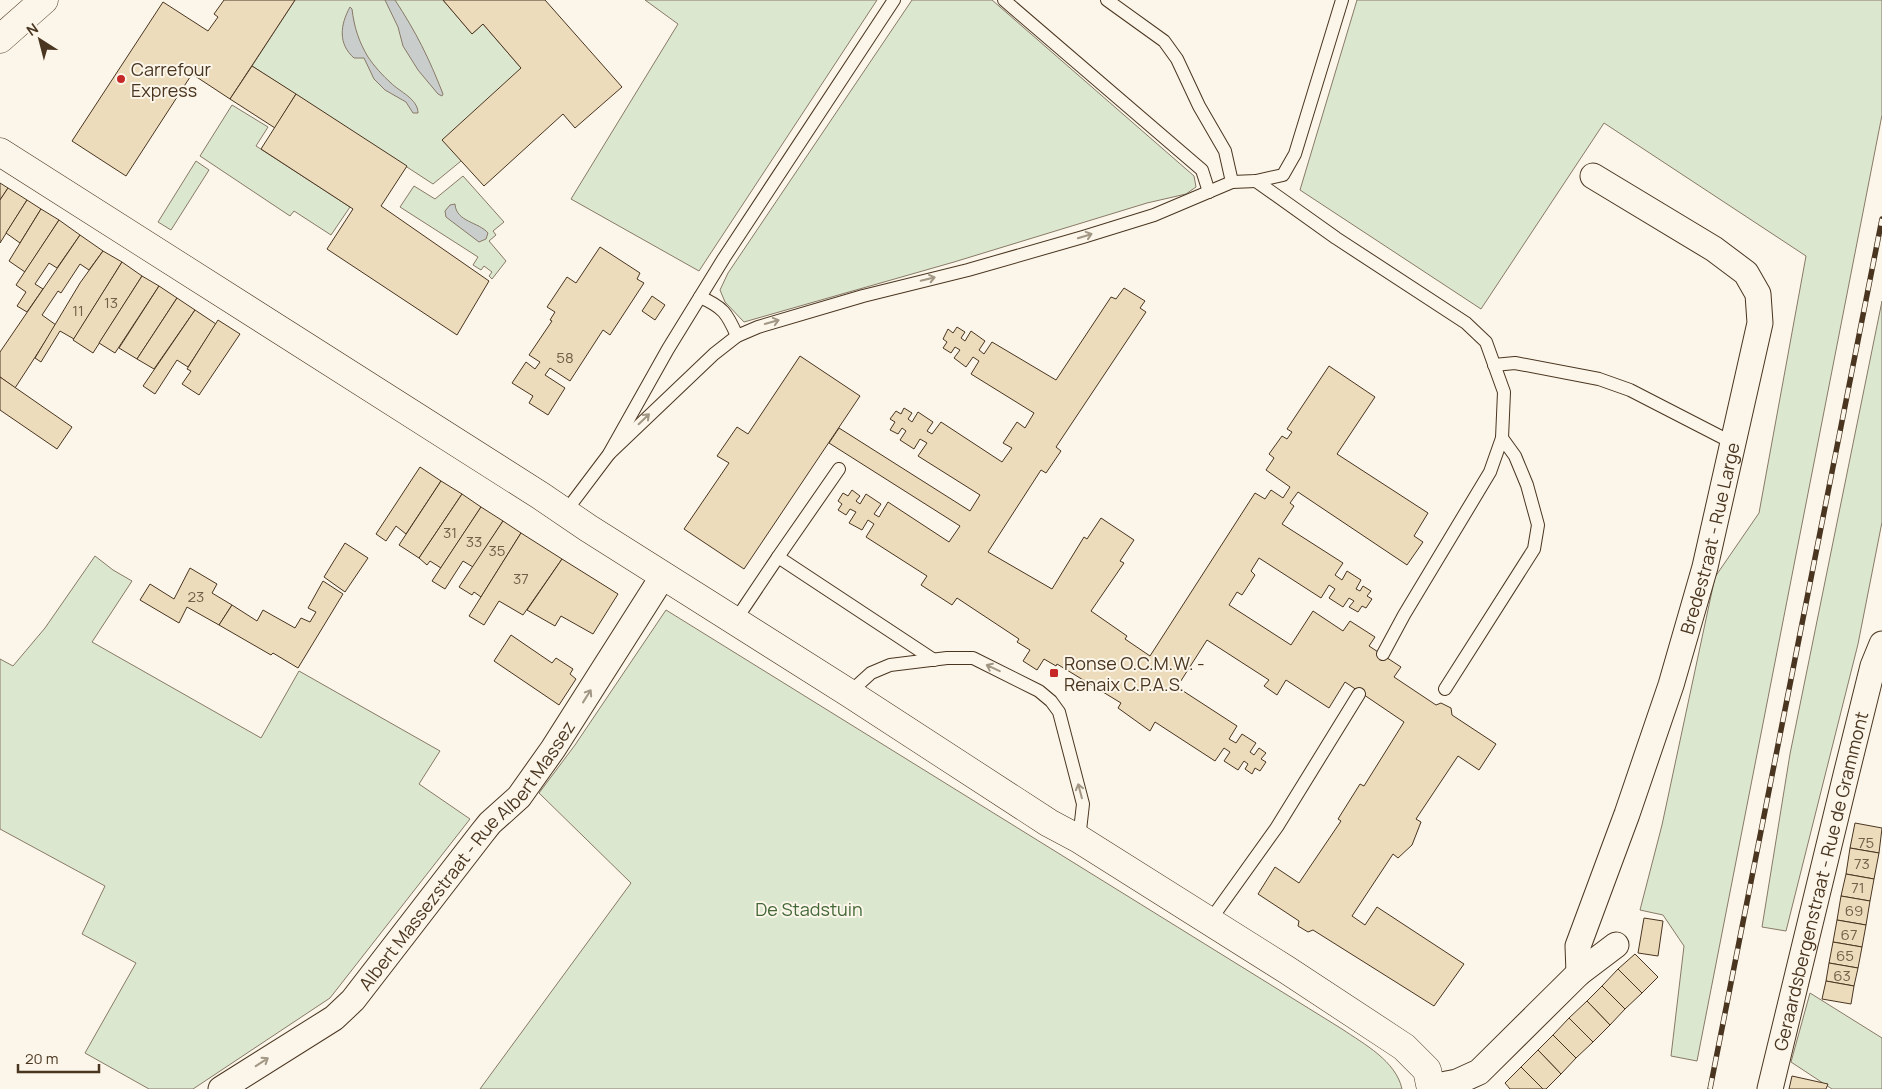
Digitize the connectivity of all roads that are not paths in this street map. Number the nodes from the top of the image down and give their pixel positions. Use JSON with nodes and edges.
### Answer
{"nodes":[{"id":1,"x":44,"y":0,"type":"edge"},
{"id":2,"x":894,"y":0,"type":"edge"},
{"id":3,"x":1004,"y":0,"type":"edge"},
{"id":4,"x":1107,"y":0,"type":"edge"},
{"id":5,"x":1342,"y":0,"type":"edge"},
{"id":6,"x":0,"y":39,"type":"edge"},
{"id":7,"x":0,"y":152,"type":"edge"},
{"id":8,"x":1593,"y":176,"type":"dead end"},
{"id":9,"x":1256,"y":181,"type":"junction"},
{"id":10,"x":1232,"y":182,"type":"junction"},
{"id":11,"x":1204,"y":194,"type":"junction"},
{"id":12,"x":700,"y":297,"type":"junction"},
{"id":13,"x":737,"y":336,"type":"junction"},
{"id":14,"x":1494,"y":365,"type":"junction"},
{"id":15,"x":1502,"y":438,"type":"junction"},
{"id":16,"x":1733,"y":443,"type":"junction"},
{"id":17,"x":609,"y":454,"type":"junction"},
{"id":18,"x":839,"y":469,"type":"dead end"},
{"id":19,"x":566,"y":512,"type":"junction"},
{"id":20,"x":778,"y":557,"type":"junction"},
{"id":21,"x":663,"y":576,"type":"junction"},
{"id":22,"x":735,"y":621,"type":"junction"},
{"id":23,"x":1882,"y":644,"type":"edge"},
{"id":24,"x":1382,"y":654,"type":"dead end"},
{"id":25,"x":934,"y":660,"type":"junction"},
{"id":26,"x":1445,"y":689,"type":"dead end"},
{"id":27,"x":849,"y":693,"type":"junction"},
{"id":28,"x":1359,"y":694,"type":"dead end"},
{"id":29,"x":1079,"y":839,"type":"junction"},
{"id":30,"x":1209,"y":922,"type":"junction"},
{"id":31,"x":1616,"y":945,"type":"dead end"},
{"id":32,"x":1579,"y":973,"type":"junction"},
{"id":33,"x":1431,"y":1088,"type":"edge"},
{"id":34,"x":221,"y":1089,"type":"edge"},
{"id":35,"x":1770,"y":1089,"type":"edge"}],
"edges":[{"from":1,"to":6,"type":"street"},
{"from":2,"to":12,"type":"lane"},
{"from":3,"to":11,"type":"lane"},
{"from":4,"to":10,"type":"lane"},
{"from":5,"to":9,"type":"lane"},
{"from":7,"to":19,"type":"street"},
{"from":8,"to":16,"type":"street","name":"Bredestraat - Rue Large"},
{"from":9,"to":10,"type":"lane"},
{"from":9,"to":14,"type":"lane"},
{"from":10,"to":11,"type":"lane"},
{"from":13,"to":11,"type":"lane","one_way":true},
{"from":12,"to":13,"type":"lane"},
{"from":12,"to":17,"type":"lane"},
{"from":17,"to":13,"type":"lane","one_way":true},
{"from":14,"to":15,"type":"lane"},
{"from":14,"to":16,"type":"lane"},
{"from":15,"to":24,"type":"lane"},
{"from":15,"to":26,"type":"lane"},
{"from":16,"to":32,"type":"street","name":"Bredestraat - Rue Large"},
{"from":17,"to":19,"type":"lane"},
{"from":18,"to":20,"type":"lane"},
{"from":19,"to":21,"type":"street"},
{"from":20,"to":22,"type":"lane"},
{"from":20,"to":25,"type":"lane"},
{"from":21,"to":22,"type":"street"},
{"from":34,"to":21,"type":"street","name":"Albert Massezstraat - Rue Albert Massez","one_way":true},
{"from":22,"to":27,"type":"street"},
{"from":23,"to":35,"type":"street","name":"Geraardsbergenstraat - Rue de Grammont"},
{"from":25,"to":27,"type":"lane"},
{"from":29,"to":25,"type":"lane","one_way":true},
{"from":27,"to":29,"type":"street"},
{"from":28,"to":30,"type":"lane"},
{"from":29,"to":30,"type":"street"},
{"from":30,"to":33,"type":"street"},
{"from":31,"to":32,"type":"street"},
{"from":32,"to":33,"type":"street"}]}
